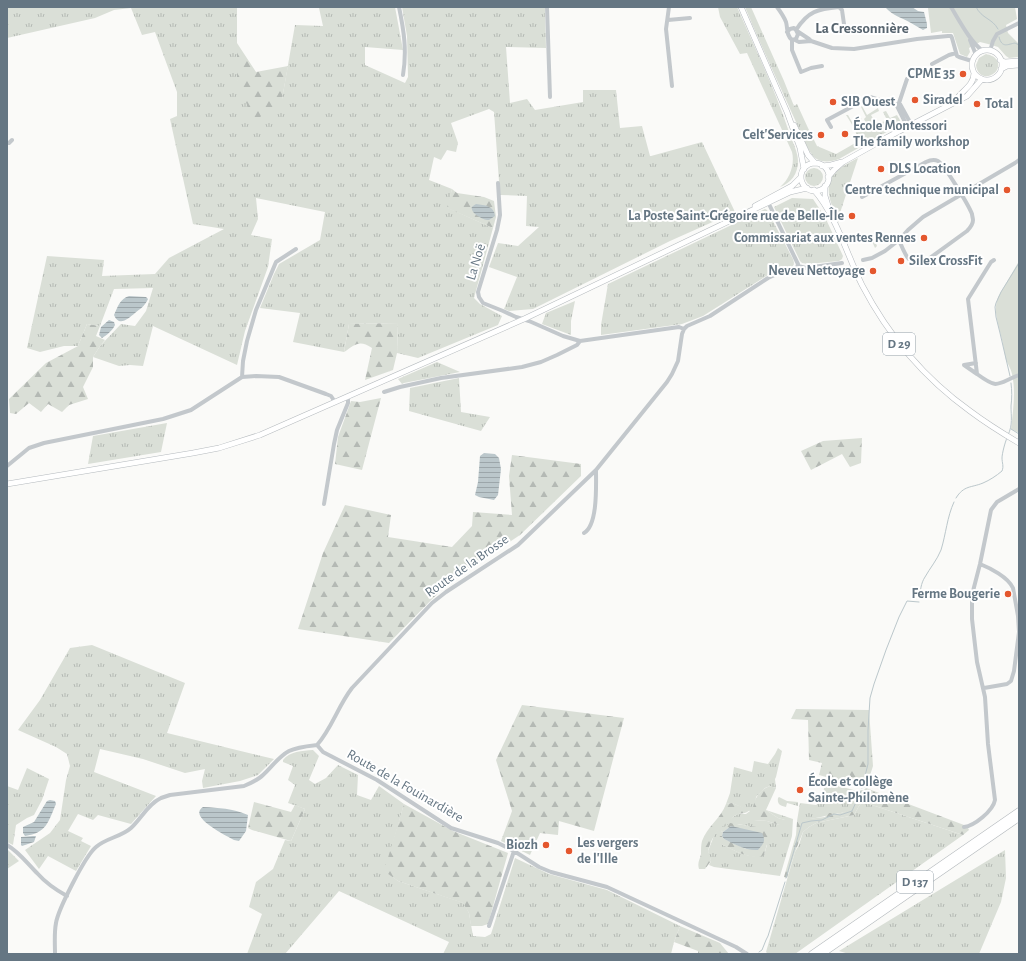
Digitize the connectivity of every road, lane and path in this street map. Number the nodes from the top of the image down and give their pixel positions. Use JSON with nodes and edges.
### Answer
{"nodes":[{"id":1,"x":399,"y":7,"type":"edge"},
{"id":2,"x":547,"y":7,"type":"edge"},
{"id":3,"x":669,"y":7,"type":"edge"},
{"id":4,"x":777,"y":7,"type":"edge"},
{"id":5,"x":951,"y":7,"type":"edge"},
{"id":6,"x":742,"y":8,"type":"edge"},
{"id":7,"x":690,"y":18,"type":"dead end"},
{"id":8,"x":668,"y":20,"type":"junction"},
{"id":9,"x":786,"y":22,"type":"junction"},
{"id":10,"x":1019,"y":23,"type":"edge"},
{"id":11,"x":844,"y":24,"type":"dead end"},
{"id":12,"x":795,"y":30,"type":"junction"},
{"id":13,"x":787,"y":32,"type":"junction"},
{"id":14,"x":968,"y":36,"type":"junction"},
{"id":15,"x":793,"y":40,"type":"junction"},
{"id":16,"x":811,"y":41,"type":"junction"},
{"id":17,"x":983,"y":51,"type":"junction"},
{"id":18,"x":990,"y":51,"type":"junction"},
{"id":19,"x":956,"y":53,"type":"junction"},
{"id":20,"x":976,"y":55,"type":"junction"},
{"id":21,"x":1000,"y":60,"type":"junction"},
{"id":22,"x":972,"y":61,"type":"junction"},
{"id":23,"x":1019,"y":61,"type":"edge"},
{"id":24,"x":932,"y":64,"type":"dead end"},
{"id":25,"x":1019,"y":64,"type":"edge"},
{"id":26,"x":822,"y":66,"type":"dead end"},
{"id":27,"x":1001,"y":69,"type":"junction"},
{"id":28,"x":974,"y":73,"type":"junction"},
{"id":29,"x":403,"y":75,"type":"dead end"},
{"id":30,"x":907,"y":79,"type":"dead end"},
{"id":31,"x":982,"y":79,"type":"junction"},
{"id":32,"x":672,"y":86,"type":"dead end"},
{"id":33,"x":550,"y":97,"type":"dead end"},
{"id":34,"x":955,"y":102,"type":"junction"},
{"id":35,"x":898,"y":104,"type":"junction"},
{"id":36,"x":786,"y":112,"type":"junction"},
{"id":37,"x":909,"y":125,"type":"junction"},
{"id":38,"x":831,"y":127,"type":"dead end"},
{"id":39,"x":12,"y":140,"type":"dead end"},
{"id":40,"x":7,"y":143,"type":"edge"},
{"id":41,"x":1019,"y":160,"type":"edge"},
{"id":42,"x":843,"y":162,"type":"junction"},
{"id":43,"x":815,"y":163,"type":"junction"},
{"id":44,"x":822,"y":166,"type":"junction"},
{"id":45,"x":804,"y":169,"type":"junction"},
{"id":46,"x":801,"y":177,"type":"junction"},
{"id":47,"x":828,"y":177,"type":"junction"},
{"id":48,"x":498,"y":182,"type":"dead end"},
{"id":49,"x":825,"y":186,"type":"junction"},
{"id":50,"x":806,"y":188,"type":"junction"},
{"id":51,"x":814,"y":190,"type":"junction"},
{"id":52,"x":961,"y":195,"type":"junction"},
{"id":53,"x":862,"y":197,"type":"dead end"},
{"id":54,"x":767,"y":201,"type":"junction"},
{"id":55,"x":833,"y":221,"type":"junction"},
{"id":56,"x":899,"y":240,"type":"junction"},
{"id":57,"x":296,"y":249,"type":"dead end"},
{"id":58,"x":863,"y":260,"type":"dead end"},
{"id":59,"x":994,"y":260,"type":"dead end"},
{"id":60,"x":842,"y":264,"type":"dead end"},
{"id":61,"x":798,"y":266,"type":"junction"},
{"id":62,"x":524,"y":319,"type":"junction"},
{"id":63,"x":684,"y":329,"type":"junction"},
{"id":64,"x":580,"y":342,"type":"junction"},
{"id":65,"x":976,"y":363,"type":"junction"},
{"id":66,"x":977,"y":374,"type":"junction"},
{"id":67,"x":1019,"y":376,"type":"edge"},
{"id":68,"x":242,"y":377,"type":"junction"},
{"id":69,"x":384,"y":392,"type":"dead end"},
{"id":70,"x":348,"y":396,"type":"junction"},
{"id":71,"x":335,"y":402,"type":"junction"},
{"id":72,"x":1019,"y":442,"type":"edge"},
{"id":73,"x":7,"y":466,"type":"edge"},
{"id":74,"x":596,"y":470,"type":"junction"},
{"id":75,"x":7,"y":484,"type":"edge"},
{"id":76,"x":1019,"y":490,"type":"edge"},
{"id":77,"x":324,"y":504,"type":"dead end"},
{"id":78,"x":584,"y":533,"type":"dead end"},
{"id":79,"x":980,"y":564,"type":"junction"},
{"id":80,"x":984,"y":688,"type":"junction"},
{"id":81,"x":317,"y":745,"type":"junction"},
{"id":82,"x":1019,"y":811,"type":"edge"},
{"id":83,"x":1019,"y":818,"type":"edge"},
{"id":84,"x":964,"y":827,"type":"dead end"},
{"id":85,"x":7,"y":845,"type":"edge"},
{"id":86,"x":514,"y":851,"type":"junction"},
{"id":87,"x":67,"y":896,"type":"junction"},
{"id":88,"x":489,"y":926,"type":"dead end"},
{"id":89,"x":55,"y":954,"type":"edge"},
{"id":90,"x":747,"y":954,"type":"edge"},
{"id":91,"x":812,"y":954,"type":"edge"},
{"id":92,"x":822,"y":954,"type":"edge"}],
"edges":[{"from":1,"to":29,"type":"street"},
{"from":2,"to":33,"type":"street"},
{"from":3,"to":8,"type":"street"},
{"from":4,"to":9,"type":"street"},
{"from":5,"to":14,"type":"street"},
{"from":6,"to":36,"type":"main road"},
{"from":7,"to":8,"type":"street"},
{"from":8,"to":32,"type":"street"},
{"from":9,"to":12,"type":"street"},
{"from":9,"to":13,"type":"street"},
{"from":10,"to":18,"type":"street"},
{"from":11,"to":12,"type":"street"},
{"from":12,"to":13,"type":"street"},
{"from":12,"to":15,"type":"street"},
{"from":12,"to":16,"type":"street"},
{"from":13,"to":15,"type":"street"},
{"from":14,"to":17,"type":"street"},
{"from":14,"to":20,"type":"street"},
{"from":15,"to":16,"type":"street"},
{"from":15,"to":26,"type":"street"},
{"from":16,"to":19,"type":"street"},
{"from":17,"to":18,"type":"main road"},
{"from":17,"to":20,"type":"main road"},
{"from":18,"to":21,"type":"main road"},
{"from":19,"to":22,"type":"street"},
{"from":19,"to":24,"type":"street"},
{"from":20,"to":22,"type":"main road"},
{"from":21,"to":23,"type":"main road"},
{"from":21,"to":27,"type":"main road"},
{"from":22,"to":28,"type":"main road"},
{"from":25,"to":27,"type":"main road"},
{"from":27,"to":31,"type":"main road"},
{"from":28,"to":31,"type":"main road"},
{"from":28,"to":34,"type":"main road"},
{"from":30,"to":35,"type":"street"},
{"from":31,"to":34,"type":"main road"},
{"from":34,"to":37,"type":"main road"},
{"from":35,"to":37,"type":"street"},
{"from":35,"to":38,"type":"street"},
{"from":36,"to":43,"type":"main road"},
{"from":36,"to":45,"type":"main road"},
{"from":37,"to":42,"type":"main road"},
{"from":39,"to":40,"type":"street"},
{"from":41,"to":52,"type":"street"},
{"from":42,"to":44,"type":"main road"},
{"from":42,"to":47,"type":"main road"},
{"from":43,"to":44,"type":"main road"},
{"from":43,"to":45,"type":"main road"},
{"from":44,"to":47,"type":"main road"},
{"from":45,"to":46,"type":"main road"},
{"from":46,"to":50,"type":"main road"},
{"from":46,"to":54,"type":"main road"},
{"from":47,"to":49,"type":"main road"},
{"from":48,"to":62,"type":"street","name":"La Noë"},
{"from":49,"to":51,"type":"main road"},
{"from":49,"to":55,"type":"main road","number":"D 29"},
{"from":50,"to":51,"type":"main road"},
{"from":50,"to":54,"type":"main road"},
{"from":51,"to":55,"type":"main road","number":"D 29"},
{"from":52,"to":53,"type":"street"},
{"from":52,"to":56,"type":"street"},
{"from":52,"to":56,"type":"street"},
{"from":54,"to":61,"type":"street"},
{"from":54,"to":62,"type":"main road"},
{"from":55,"to":72,"type":"main road","number":"D 29"},
{"from":56,"to":58,"type":"street"},
{"from":57,"to":68,"type":"street"},
{"from":59,"to":65,"type":"street"},
{"from":60,"to":61,"type":"street"},
{"from":61,"to":63,"type":"street"},
{"from":62,"to":64,"type":"street","name":"La Noë"},
{"from":62,"to":70,"type":"main road"},
{"from":63,"to":64,"type":"street"},
{"from":63,"to":74,"type":"street","name":"Route de la Brosse"},
{"from":64,"to":69,"type":"street"},
{"from":65,"to":66,"type":"street"},
{"from":65,"to":66,"type":"street"},
{"from":66,"to":67,"type":"street"},
{"from":68,"to":71,"type":"street"},
{"from":68,"to":73,"type":"street"},
{"from":70,"to":71,"type":"main road"},
{"from":70,"to":77,"type":"street"},
{"from":71,"to":75,"type":"main road"},
{"from":74,"to":78,"type":"street"},
{"from":74,"to":81,"type":"street","name":"Route de la Brosse"},
{"from":76,"to":79,"type":"street"},
{"from":79,"to":80,"type":"street"},
{"from":79,"to":80,"type":"street"},
{"from":80,"to":84,"type":"street"},
{"from":81,"to":86,"type":"street","name":"Route de la Fouinardière"},
{"from":81,"to":87,"type":"street"},
{"from":82,"to":91,"type":"highway","number":"D 137"},
{"from":83,"to":92,"type":"highway","number":"D 137"},
{"from":85,"to":87,"type":"street"},
{"from":86,"to":88,"type":"street"},
{"from":86,"to":90,"type":"street","name":"Route de la Fouinardière"},
{"from":87,"to":89,"type":"street"}]}
